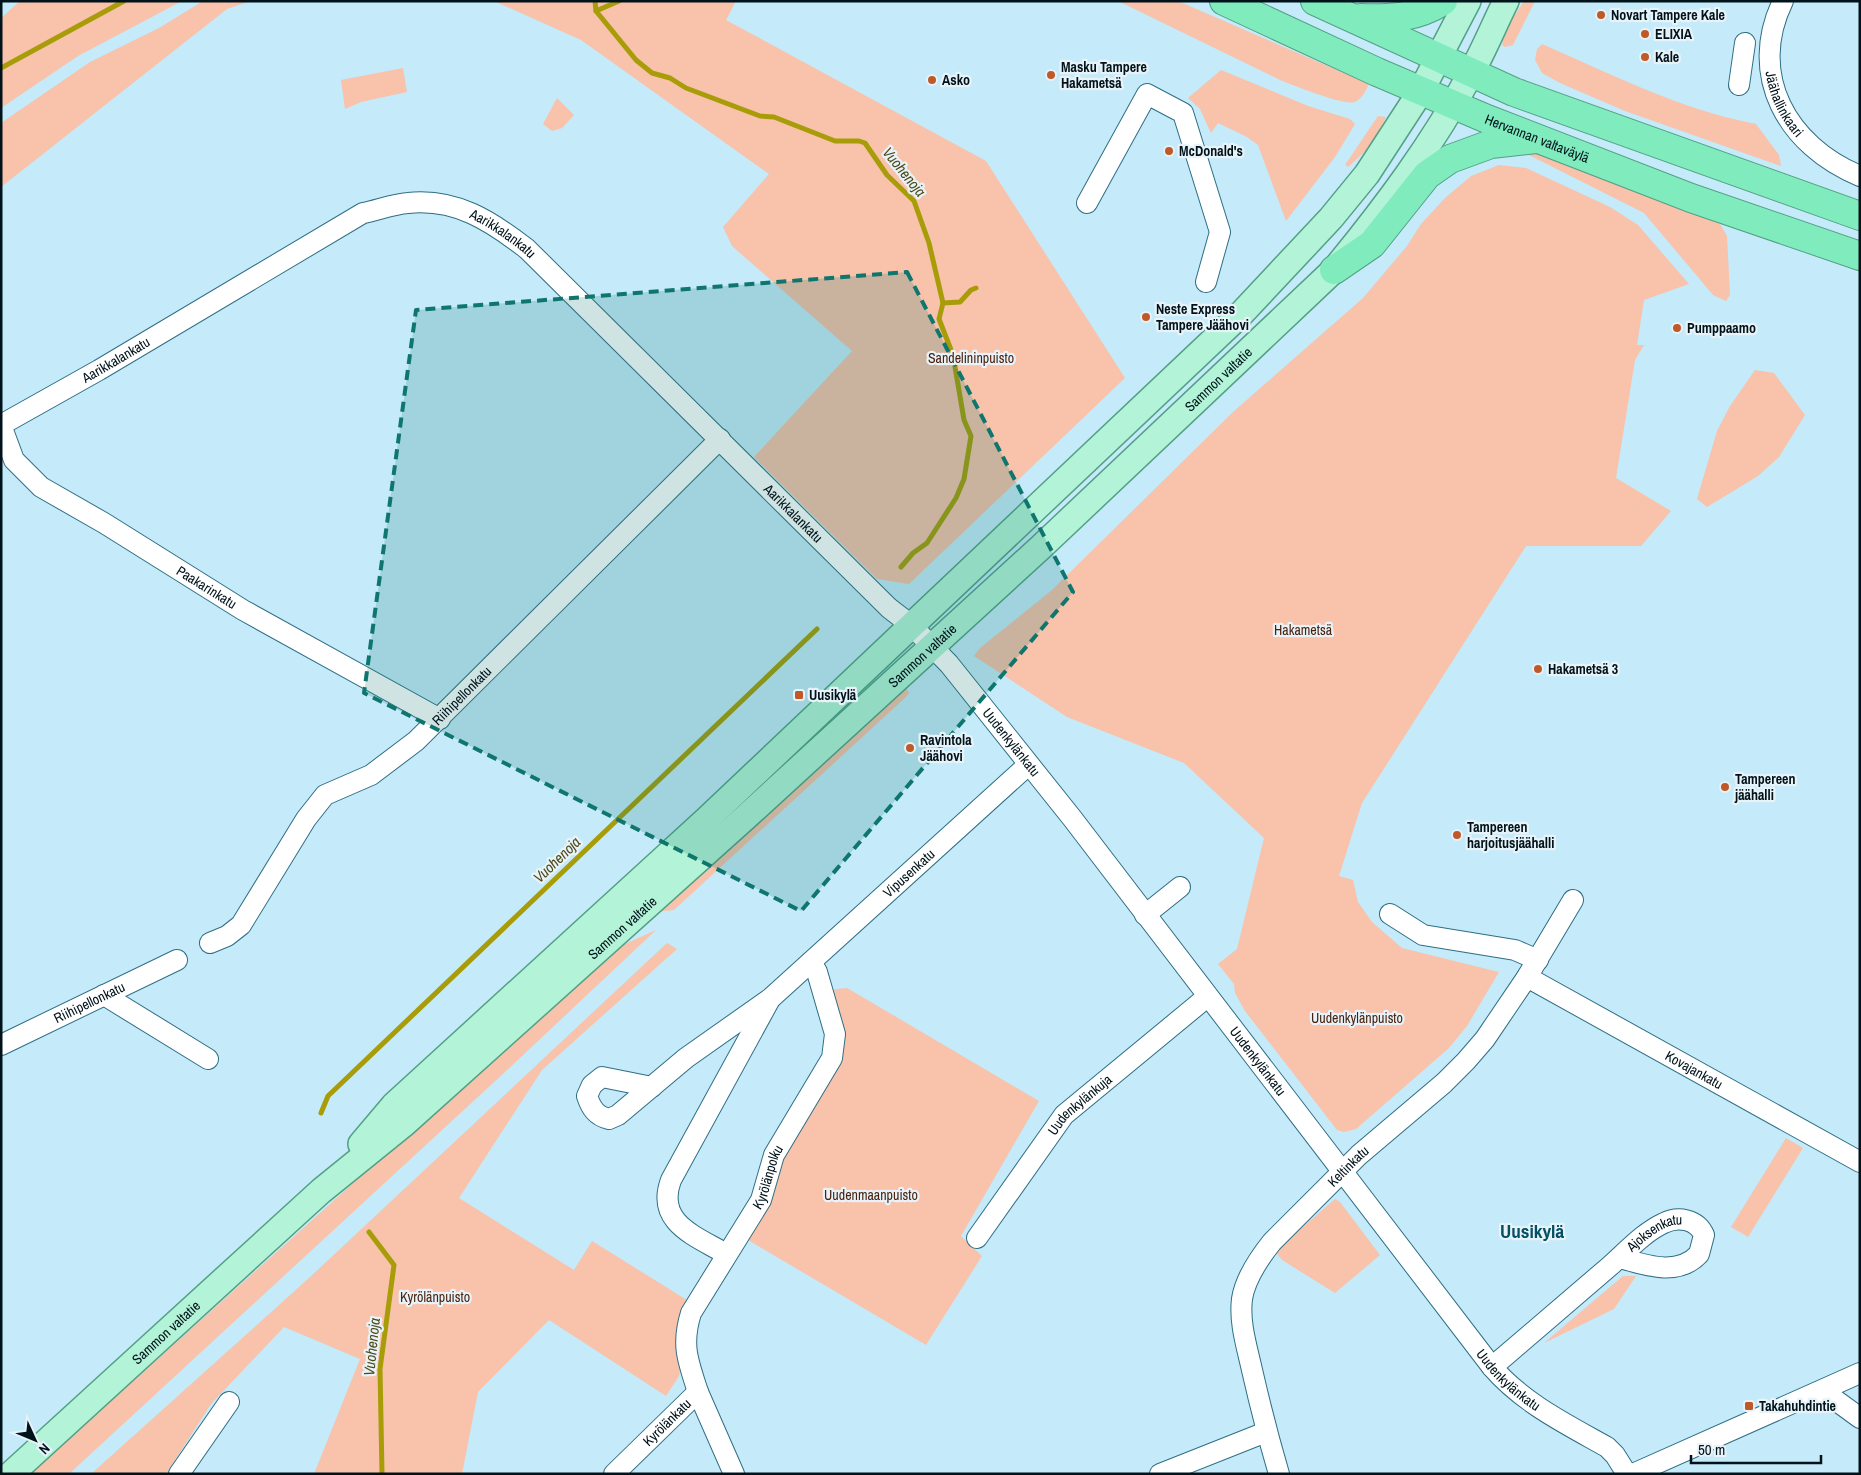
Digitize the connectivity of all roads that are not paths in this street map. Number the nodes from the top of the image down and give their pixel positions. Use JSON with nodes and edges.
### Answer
{"nodes":[{"id":1,"x":1224,"y":1,"type":"edge"},
{"id":2,"x":1315,"y":1,"type":"edge"},
{"id":3,"x":1443,"y":1,"type":"edge"},
{"id":4,"x":1468,"y":1,"type":"edge"},
{"id":5,"x":1506,"y":1,"type":"edge"},
{"id":6,"x":1783,"y":1,"type":"edge"},
{"id":7,"x":1353,"y":18,"type":"junction"},
{"id":8,"x":1770,"y":41,"type":"junction"},
{"id":9,"x":1440,"y":57,"type":"junction"},
{"id":10,"x":1472,"y":73,"type":"junction"},
{"id":11,"x":1739,"y":85,"type":"dead end"},
{"id":12,"x":1421,"y":91,"type":"junction"},
{"id":13,"x":1454,"y":104,"type":"junction"},
{"id":14,"x":1542,"y":139,"type":"junction"},
{"id":15,"x":1860,"y":176,"type":"edge"},
{"id":16,"x":1087,"y":203,"type":"dead end"},
{"id":17,"x":1860,"y":216,"type":"edge"},
{"id":18,"x":1860,"y":256,"type":"edge"},
{"id":19,"x":1334,"y":270,"type":"junction"},
{"id":20,"x":1206,"y":282,"type":"dead end"},
{"id":21,"x":1,"y":425,"type":"edge"},
{"id":22,"x":720,"y":439,"type":"junction"},
{"id":23,"x":911,"y":625,"type":"junction"},
{"id":24,"x":933,"y":646,"type":"junction"},
{"id":25,"x":440,"y":719,"type":"junction"},
{"id":26,"x":1028,"y":765,"type":"junction"},
{"id":27,"x":1180,"y":887,"type":"dead end"},
{"id":28,"x":1573,"y":900,"type":"dead end"},
{"id":29,"x":1390,"y":914,"type":"dead end"},
{"id":30,"x":1145,"y":915,"type":"junction"},
{"id":31,"x":210,"y":944,"type":"dead end"},
{"id":32,"x":177,"y":960,"type":"dead end"},
{"id":33,"x":1538,"y":960,"type":"junction"},
{"id":34,"x":811,"y":962,"type":"junction"},
{"id":35,"x":1528,"y":977,"type":"junction"},
{"id":36,"x":104,"y":995,"type":"junction"},
{"id":37,"x":1207,"y":997,"type":"junction"},
{"id":38,"x":771,"y":998,"type":"junction"},
{"id":39,"x":1,"y":1045,"type":"edge"},
{"id":40,"x":208,"y":1059,"type":"dead end"},
{"id":41,"x":652,"y":1087,"type":"dead end"},
{"id":42,"x":1860,"y":1162,"type":"edge"},
{"id":43,"x":1344,"y":1173,"type":"junction"},
{"id":44,"x":321,"y":1191,"type":"junction"},
{"id":45,"x":977,"y":1238,"type":"dead end"},
{"id":46,"x":726,"y":1254,"type":"junction"},
{"id":47,"x":1620,"y":1258,"type":"dead end"},
{"id":48,"x":1492,"y":1367,"type":"junction"},
{"id":49,"x":1860,"y":1373,"type":"edge"},
{"id":50,"x":1828,"y":1388,"type":"junction"},
{"id":51,"x":698,"y":1392,"type":"junction"},
{"id":52,"x":229,"y":1402,"type":"dead end"},
{"id":53,"x":1860,"y":1418,"type":"edge"},
{"id":54,"x":1266,"y":1432,"type":"junction"},
{"id":55,"x":1674,"y":1465,"type":"edge"},
{"id":56,"x":11,"y":1474,"type":"edge"},
{"id":57,"x":179,"y":1474,"type":"edge"},
{"id":58,"x":614,"y":1474,"type":"edge"},
{"id":59,"x":734,"y":1474,"type":"edge"},
{"id":60,"x":1160,"y":1474,"type":"edge"},
{"id":61,"x":1279,"y":1474,"type":"edge"},
{"id":62,"x":1627,"y":1474,"type":"edge"},
{"id":63,"x":1633,"y":1474,"type":"edge"}],
"edges":[{"from":1,"to":12,"type":"highway","name":"Hervannan valtaväylä"},
{"from":2,"to":7,"type":"highway"},
{"from":3,"to":7,"type":"highway"},
{"from":4,"to":9,"type":"main road","name":"Sammon valtatie"},
{"from":5,"to":10,"type":"main road","name":"Sammon valtatie"},
{"from":6,"to":8,"type":"street","name":"Jäähallinkaari"},
{"from":7,"to":9,"type":"highway"},
{"from":8,"to":11,"type":"street"},
{"from":8,"to":15,"type":"street","name":"Jäähallinkaari"},
{"from":9,"to":10,"type":"highway"},
{"from":9,"to":12,"type":"main road","name":"Sammon valtatie"},
{"from":10,"to":13,"type":"main road","name":"Sammon valtatie"},
{"from":10,"to":17,"type":"highway"},
{"from":12,"to":13,"type":"highway","name":"Hervannan valtaväylä"},
{"from":12,"to":23,"type":"main road","name":"Sammon valtatie"},
{"from":13,"to":14,"type":"highway","name":"Hervannan valtaväylä"},
{"from":13,"to":19,"type":"main road","name":"Sammon valtatie"},
{"from":14,"to":18,"type":"highway","name":"Hervannan valtaväylä"},
{"from":14,"to":19,"type":"highway"},
{"from":16,"to":20,"type":"street"},
{"from":19,"to":24,"type":"main road","name":"Sammon valtatie"},
{"from":21,"to":22,"type":"street","name":"Aarikkalankatu"},
{"from":21,"to":25,"type":"street","name":"Paakarinkatu"},
{"from":22,"to":23,"type":"street","name":"Aarikkalankatu"},
{"from":22,"to":25,"type":"street","name":"Riihipellonkatu"},
{"from":23,"to":24,"type":"street","name":"Uudenkylänkatu"},
{"from":23,"to":44,"type":"main road","name":"Sammon valtatie"},
{"from":24,"to":26,"type":"street","name":"Uudenkylänkatu"},
{"from":24,"to":44,"type":"main road","name":"Sammon valtatie"},
{"from":25,"to":31,"type":"street","name":"Riihipellonkatu"},
{"from":26,"to":30,"type":"street","name":"Uudenkylänkatu"},
{"from":26,"to":34,"type":"street","name":"Vipusenkatu"},
{"from":27,"to":30,"type":"street"},
{"from":28,"to":33,"type":"street","name":"Keltinkatu"},
{"from":29,"to":33,"type":"street"},
{"from":30,"to":37,"type":"street","name":"Uudenkylänkatu"},
{"from":32,"to":36,"type":"street","name":"Riihipellonkatu"},
{"from":33,"to":35,"type":"street","name":"Keltinkatu"},
{"from":34,"to":38,"type":"street","name":"Vipusenkatu"},
{"from":34,"to":46,"type":"street","name":"Kyrölänpolku"},
{"from":35,"to":42,"type":"street","name":"Kovajankatu"},
{"from":35,"to":43,"type":"street","name":"Keltinkatu"},
{"from":36,"to":39,"type":"street","name":"Riihipellonkatu"},
{"from":36,"to":40,"type":"street"},
{"from":37,"to":43,"type":"street","name":"Uudenkylänkatu"},
{"from":37,"to":45,"type":"street","name":"Uudenkylänkuja"},
{"from":38,"to":41,"type":"street"},
{"from":38,"to":46,"type":"street"},
{"from":43,"to":48,"type":"street","name":"Uudenkylänkatu"},
{"from":43,"to":54,"type":"street","name":"Keltinkatu"},
{"from":44,"to":56,"type":"main road","name":"Sammon valtatie"},
{"from":46,"to":51,"type":"street","name":"Kyrölänpolku"},
{"from":47,"to":48,"type":"street","name":"Ajoksenkatu"},
{"from":48,"to":62,"type":"street","name":"Uudenkylänkatu"},
{"from":49,"to":50,"type":"street"},
{"from":50,"to":53,"type":"street"},
{"from":50,"to":55,"type":"street"},
{"from":51,"to":58,"type":"street","name":"Kyrölänkatu"},
{"from":51,"to":59,"type":"street","name":"Kyrölänkatu"},
{"from":52,"to":57,"type":"street"},
{"from":54,"to":60,"type":"street"},
{"from":54,"to":61,"type":"street","name":"Keltinkatu"},
{"from":55,"to":63,"type":"street"}]}
